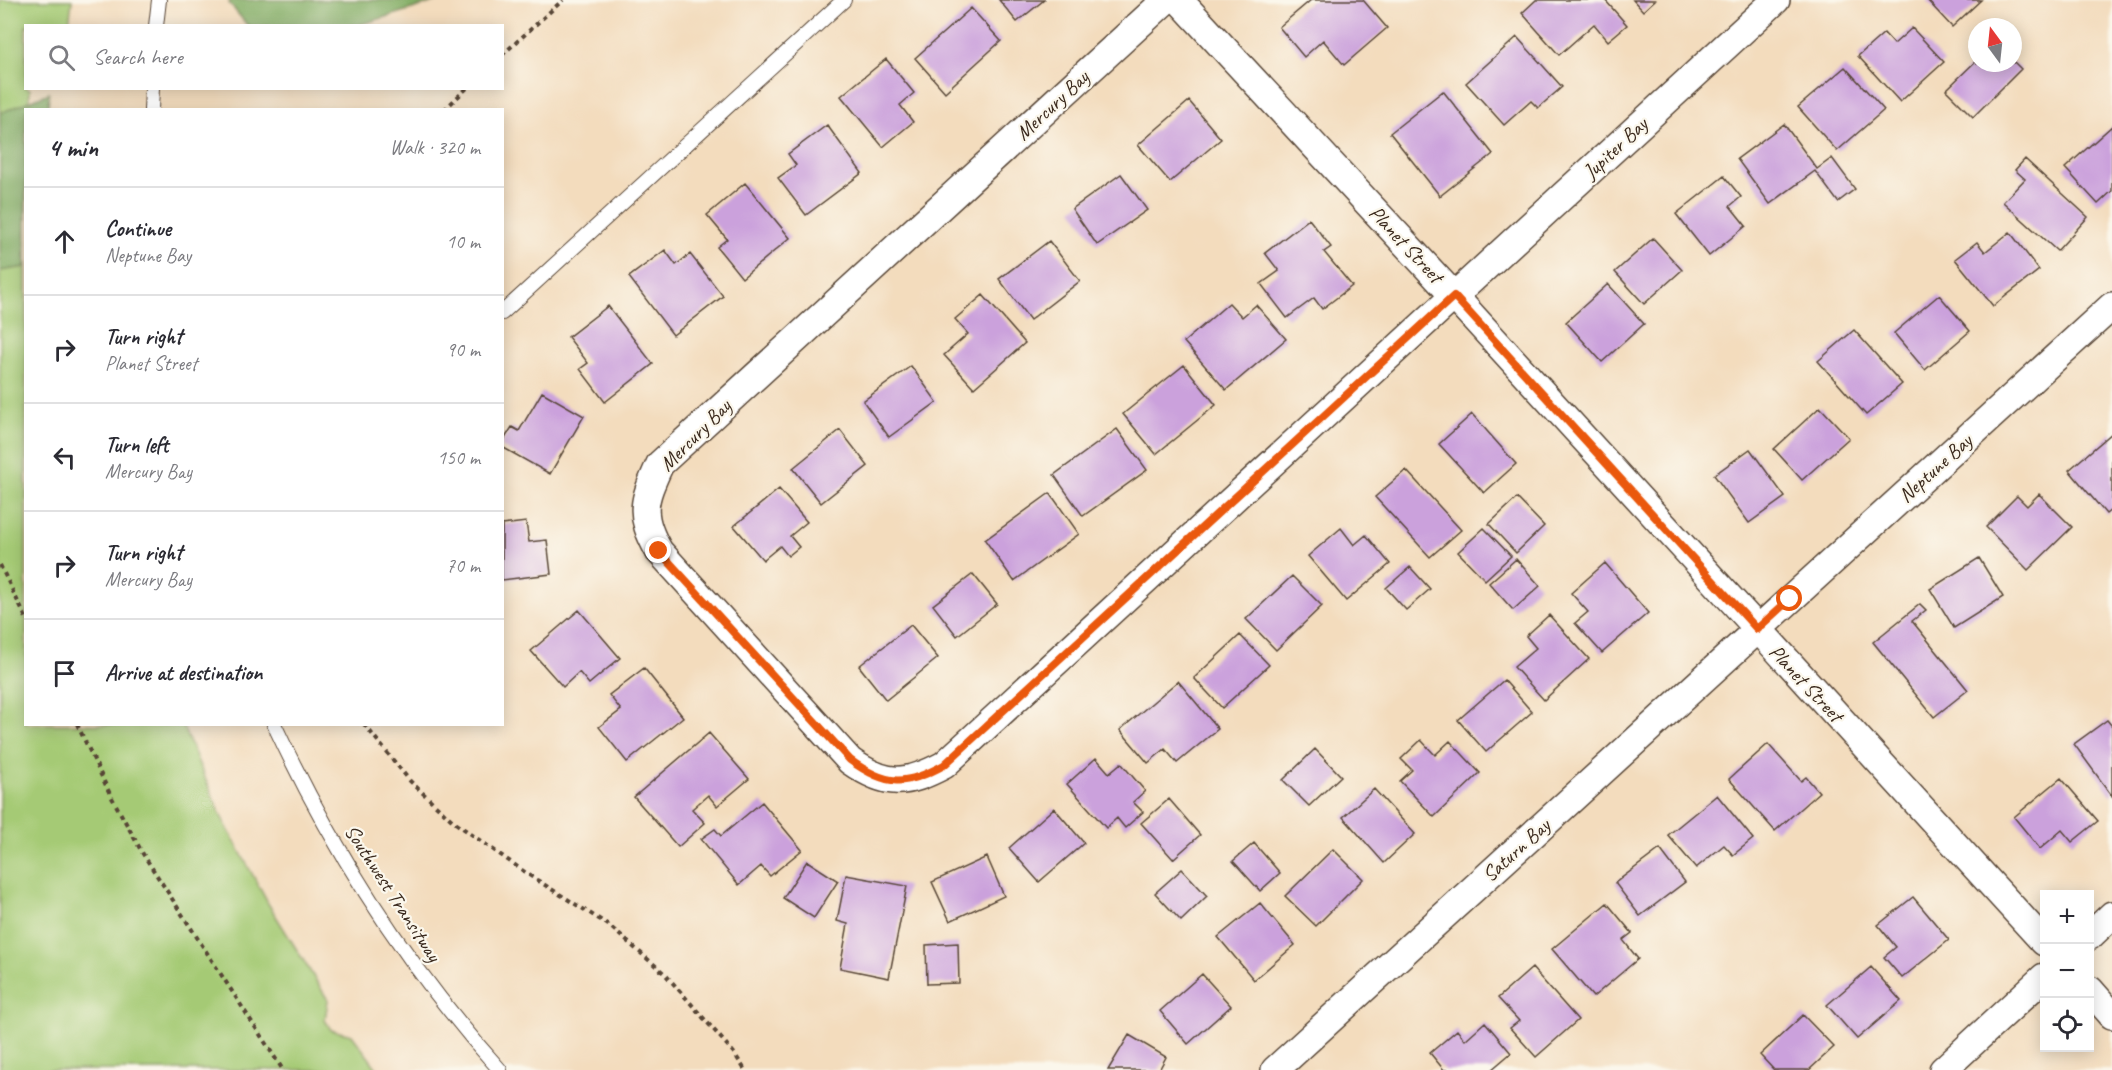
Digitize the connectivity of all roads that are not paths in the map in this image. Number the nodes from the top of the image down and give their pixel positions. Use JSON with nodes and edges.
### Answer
{"nodes":[{"id":1,"x":159,"y":0,"type":"edge"},
{"id":2,"x":844,"y":0,"type":"edge"},
{"id":3,"x":1166,"y":0,"type":"edge"},
{"id":4,"x":1179,"y":0,"type":"edge"},
{"id":5,"x":1776,"y":0,"type":"edge"},
{"id":6,"x":156,"y":24,"type":"edge"},
{"id":7,"x":152,"y":90,"type":"edge"},
{"id":8,"x":151,"y":108,"type":"edge"},
{"id":9,"x":1454,"y":296,"type":"junction"},
{"id":10,"x":2112,"y":306,"type":"edge"},
{"id":11,"x":504,"y":311,"type":"edge"},
{"id":12,"x":1757,"y":629,"type":"junction"},
{"id":13,"x":275,"y":726,"type":"edge"},
{"id":14,"x":2112,"y":915,"type":"edge"},
{"id":15,"x":2094,"y":932,"type":"edge"},
{"id":16,"x":2040,"y":938,"type":"edge"},
{"id":17,"x":2040,"y":981,"type":"edge"},
{"id":18,"x":2094,"y":995,"type":"edge"},
{"id":19,"x":2112,"y":1015,"type":"edge"},
{"id":20,"x":500,"y":1070,"type":"edge"},
{"id":21,"x":1275,"y":1070,"type":"edge"},
{"id":22,"x":1943,"y":1070,"type":"edge"}],
"edges":[{"from":1,"to":6,"type":"lane"},
{"from":2,"to":11,"type":"lane"},
{"from":3,"to":9,"type":"street","name":"Mercury Bay"},
{"from":4,"to":9,"type":"street","name":"Planet Street"},
{"from":5,"to":9,"type":"street","name":"Jupiter Bay"},
{"from":7,"to":8,"type":"lane"},
{"from":9,"to":12,"type":"street","name":"Planet Street"},
{"from":10,"to":12,"type":"street","name":"Neptune Bay"},
{"from":12,"to":16,"type":"street","name":"Planet Street"},
{"from":12,"to":21,"type":"street","name":"Saturn Bay"},
{"from":13,"to":20,"type":"lane","name":"Southwest Transitway"},
{"from":14,"to":15,"type":"street"},
{"from":17,"to":22,"type":"street"},
{"from":18,"to":19,"type":"street"}]}
